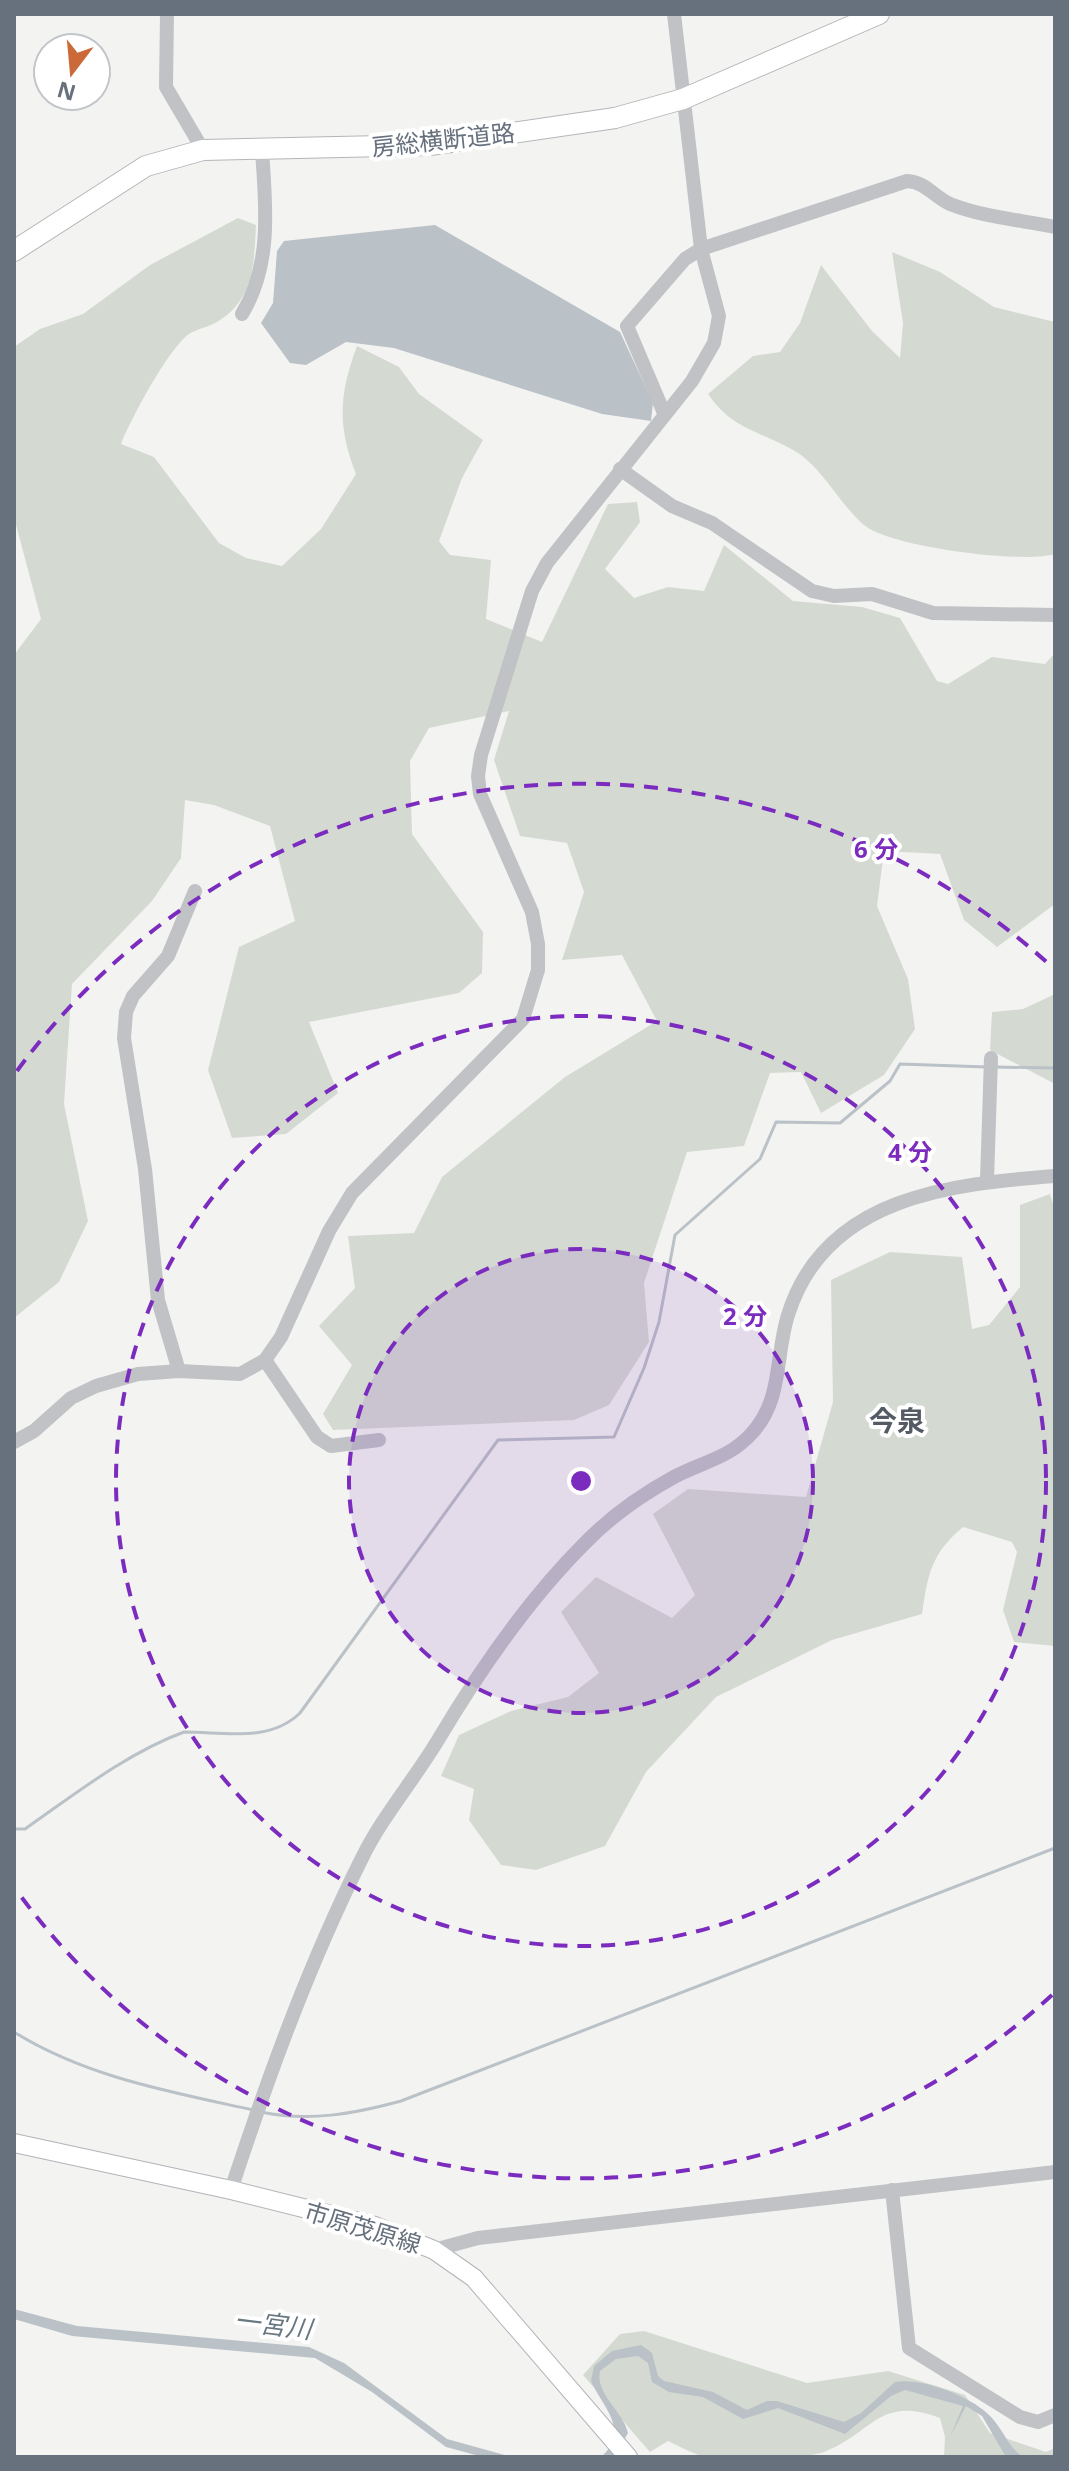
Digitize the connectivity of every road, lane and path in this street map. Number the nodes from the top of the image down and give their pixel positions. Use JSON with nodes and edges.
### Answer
{"nodes":[{"id":1,"x":167,"y":14,"type":"edge"},
{"id":2,"x":674,"y":14,"type":"edge"},
{"id":3,"x":879,"y":14,"type":"edge"},
{"id":4,"x":683,"y":99,"type":"junction"},
{"id":5,"x":203,"y":150,"type":"junction"},
{"id":6,"x":262,"y":151,"type":"junction"},
{"id":7,"x":1055,"y":227,"type":"edge"},
{"id":8,"x":701,"y":249,"type":"junction"},
{"id":9,"x":14,"y":251,"type":"edge"},
{"id":10,"x":242,"y":314,"type":"dead end"},
{"id":11,"x":664,"y":413,"type":"junction"},
{"id":12,"x":620,"y":469,"type":"junction"},
{"id":13,"x":1055,"y":615,"type":"edge"},
{"id":14,"x":195,"y":891,"type":"dead end"},
{"id":15,"x":991,"y":1058,"type":"dead end"},
{"id":16,"x":1055,"y":1176,"type":"edge"},
{"id":17,"x":987,"y":1180,"type":"junction"},
{"id":18,"x":265,"y":1360,"type":"junction"},
{"id":19,"x":179,"y":1371,"type":"junction"},
{"id":20,"x":379,"y":1440,"type":"dead end"},
{"id":21,"x":14,"y":1442,"type":"edge"},
{"id":22,"x":14,"y":2143,"type":"edge"},
{"id":23,"x":1055,"y":2172,"type":"edge"},
{"id":24,"x":231,"y":2190,"type":"junction"},
{"id":25,"x":892,"y":2190,"type":"junction"},
{"id":26,"x":434,"y":2250,"type":"junction"},
{"id":27,"x":1055,"y":2415,"type":"edge"},
{"id":28,"x":628,"y":2457,"type":"edge"}],
"edges":[{"from":1,"to":5,"type":"street"},
{"from":2,"to":4,"type":"street"},
{"from":3,"to":4,"type":"highway","name":"房総横断道路"},
{"from":4,"to":6,"type":"highway","name":"房総横断道路"},
{"from":4,"to":8,"type":"street"},
{"from":5,"to":6,"type":"highway","name":"房総横断道路"},
{"from":5,"to":9,"type":"highway","name":"房総横断道路"},
{"from":6,"to":10,"type":"street"},
{"from":7,"to":8,"type":"street"},
{"from":8,"to":11,"type":"street"},
{"from":8,"to":11,"type":"street"},
{"from":11,"to":12,"type":"street"},
{"from":12,"to":13,"type":"street"},
{"from":12,"to":18,"type":"street"},
{"from":14,"to":19,"type":"street"},
{"from":15,"to":17,"type":"street"},
{"from":16,"to":17,"type":"street"},
{"from":17,"to":24,"type":"street"},
{"from":18,"to":19,"type":"street"},
{"from":18,"to":20,"type":"street"},
{"from":19,"to":21,"type":"street"},
{"from":22,"to":24,"type":"main road","name":"市原茂原線"},
{"from":23,"to":25,"type":"street"},
{"from":24,"to":26,"type":"main road","name":"市原茂原線"},
{"from":25,"to":26,"type":"street"},
{"from":25,"to":27,"type":"street"},
{"from":26,"to":28,"type":"main road","name":"市原茂原線"}]}
